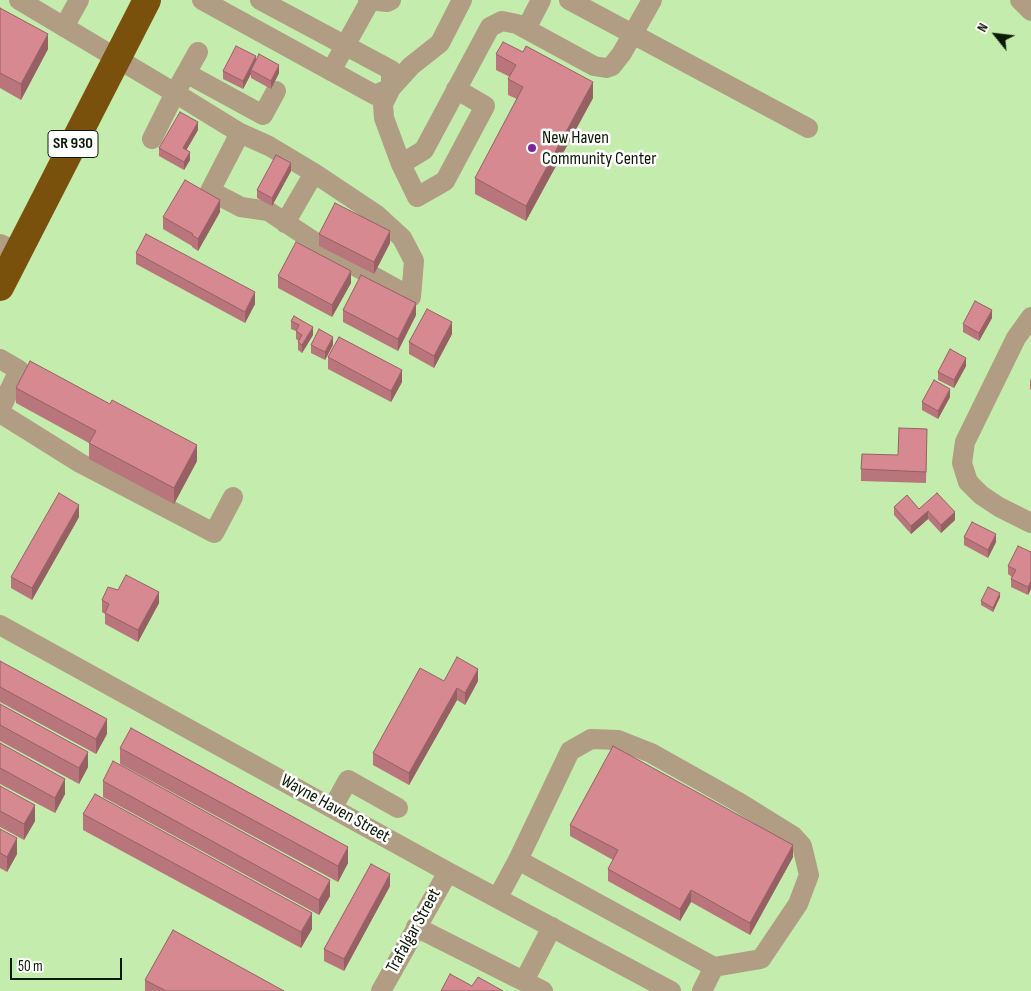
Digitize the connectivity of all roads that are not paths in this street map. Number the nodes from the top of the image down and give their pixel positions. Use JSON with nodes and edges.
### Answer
{"nodes":[{"id":1,"x":19,"y":0,"type":"edge"},
{"id":2,"x":79,"y":0,"type":"edge"},
{"id":3,"x":147,"y":0,"type":"edge"},
{"id":4,"x":202,"y":0,"type":"edge"},
{"id":5,"x":260,"y":0,"type":"edge"},
{"id":6,"x":369,"y":0,"type":"edge"},
{"id":7,"x":391,"y":0,"type":"edge"},
{"id":8,"x":462,"y":0,"type":"edge"},
{"id":9,"x":541,"y":0,"type":"edge"},
{"id":10,"x":569,"y":0,"type":"edge"},
{"id":11,"x":652,"y":0,"type":"edge"},
{"id":12,"x":1020,"y":0,"type":"edge"},
{"id":13,"x":1031,"y":11,"type":"edge"},
{"id":14,"x":64,"y":27,"type":"junction"},
{"id":15,"x":526,"y":29,"type":"junction"},
{"id":16,"x":634,"y":34,"type":"junction"},
{"id":17,"x":346,"y":44,"type":"junction"},
{"id":18,"x":198,"y":52,"type":"dead end"},
{"id":19,"x":116,"y":59,"type":"junction"},
{"id":20,"x":331,"y":71,"type":"junction"},
{"id":21,"x":186,"y":73,"type":"junction"},
{"id":22,"x":390,"y":88,"type":"junction"},
{"id":23,"x":456,"y":89,"type":"junction"},
{"id":24,"x":276,"y":92,"type":"dead end"},
{"id":25,"x":175,"y":93,"type":"junction"},
{"id":26,"x":808,"y":128,"type":"dead end"},
{"id":27,"x":240,"y":133,"type":"junction"},
{"id":28,"x":152,"y":139,"type":"dead end"},
{"id":29,"x":401,"y":164,"type":"junction"},
{"id":30,"x":314,"y":173,"type":"junction"},
{"id":31,"x":286,"y":223,"type":"junction"},
{"id":32,"x":9,"y":248,"type":"edge"},
{"id":33,"x":0,"y":288,"type":"edge"},
{"id":34,"x":1031,"y":318,"type":"edge"},
{"id":35,"x":0,"y":360,"type":"edge"},
{"id":36,"x":0,"y":412,"type":"edge"},
{"id":37,"x":233,"y":497,"type":"dead end"},
{"id":38,"x":1031,"y":523,"type":"edge"},
{"id":39,"x":0,"y":625,"type":"edge"},
{"id":40,"x":333,"y":808,"type":"junction"},
{"id":41,"x":398,"y":808,"type":"dead end"},
{"id":42,"x":518,"y":860,"type":"junction"},
{"id":43,"x":448,"y":872,"type":"junction"},
{"id":44,"x":498,"y":897,"type":"junction"},
{"id":45,"x":416,"y":927,"type":"junction"},
{"id":46,"x":552,"y":927,"type":"junction"},
{"id":47,"x":714,"y":967,"type":"junction"},
{"id":48,"x":524,"y":981,"type":"junction"},
{"id":49,"x":381,"y":991,"type":"edge"},
{"id":50,"x":543,"y":991,"type":"edge"},
{"id":51,"x":671,"y":991,"type":"edge"},
{"id":52,"x":702,"y":991,"type":"edge"}],
"edges":[{"from":1,"to":14,"type":"street"},
{"from":2,"to":14,"type":"street"},
{"from":3,"to":19,"type":"highway","number":"SR 930"},
{"from":4,"to":20,"type":"street"},
{"from":5,"to":17,"type":"street"},
{"from":6,"to":7,"type":"street"},
{"from":6,"to":17,"type":"street"},
{"from":8,"to":22,"type":"street"},
{"from":9,"to":15,"type":"street"},
{"from":10,"to":16,"type":"street"},
{"from":11,"to":16,"type":"street"},
{"from":12,"to":13,"type":"street"},
{"from":14,"to":19,"type":"street"},
{"from":15,"to":16,"type":"street"},
{"from":15,"to":23,"type":"street"},
{"from":16,"to":26,"type":"street"},
{"from":17,"to":20,"type":"street"},
{"from":17,"to":22,"type":"street"},
{"from":18,"to":21,"type":"street"},
{"from":19,"to":25,"type":"street"},
{"from":19,"to":32,"type":"highway","number":"SR 930"},
{"from":20,"to":22,"type":"street"},
{"from":21,"to":24,"type":"street"},
{"from":21,"to":25,"type":"street"},
{"from":22,"to":29,"type":"street"},
{"from":23,"to":29,"type":"street"},
{"from":23,"to":29,"type":"street"},
{"from":25,"to":27,"type":"street"},
{"from":25,"to":28,"type":"street"},
{"from":27,"to":30,"type":"street"},
{"from":27,"to":31,"type":"street"},
{"from":30,"to":31,"type":"street"},
{"from":30,"to":31,"type":"street"},
{"from":32,"to":33,"type":"highway","number":"SR 930"},
{"from":34,"to":38,"type":"street"},
{"from":35,"to":36,"type":"street"},
{"from":36,"to":37,"type":"street"},
{"from":39,"to":40,"type":"street","name":"Wayne Haven Street"},
{"from":40,"to":41,"type":"street"},
{"from":40,"to":43,"type":"street","name":"Wayne Haven Street"},
{"from":42,"to":44,"type":"street"},
{"from":42,"to":47,"type":"street"},
{"from":42,"to":47,"type":"street"},
{"from":43,"to":44,"type":"street","name":"Wayne Haven Street"},
{"from":43,"to":45,"type":"street","name":"Trafalgar Street"},
{"from":44,"to":46,"type":"street","name":"Wayne Haven Street"},
{"from":45,"to":48,"type":"street"},
{"from":45,"to":49,"type":"street","name":"Trafalgar Street"},
{"from":46,"to":48,"type":"street"},
{"from":46,"to":51,"type":"street","name":"Wayne Haven Street"},
{"from":47,"to":52,"type":"street"},
{"from":48,"to":50,"type":"street"}]}
